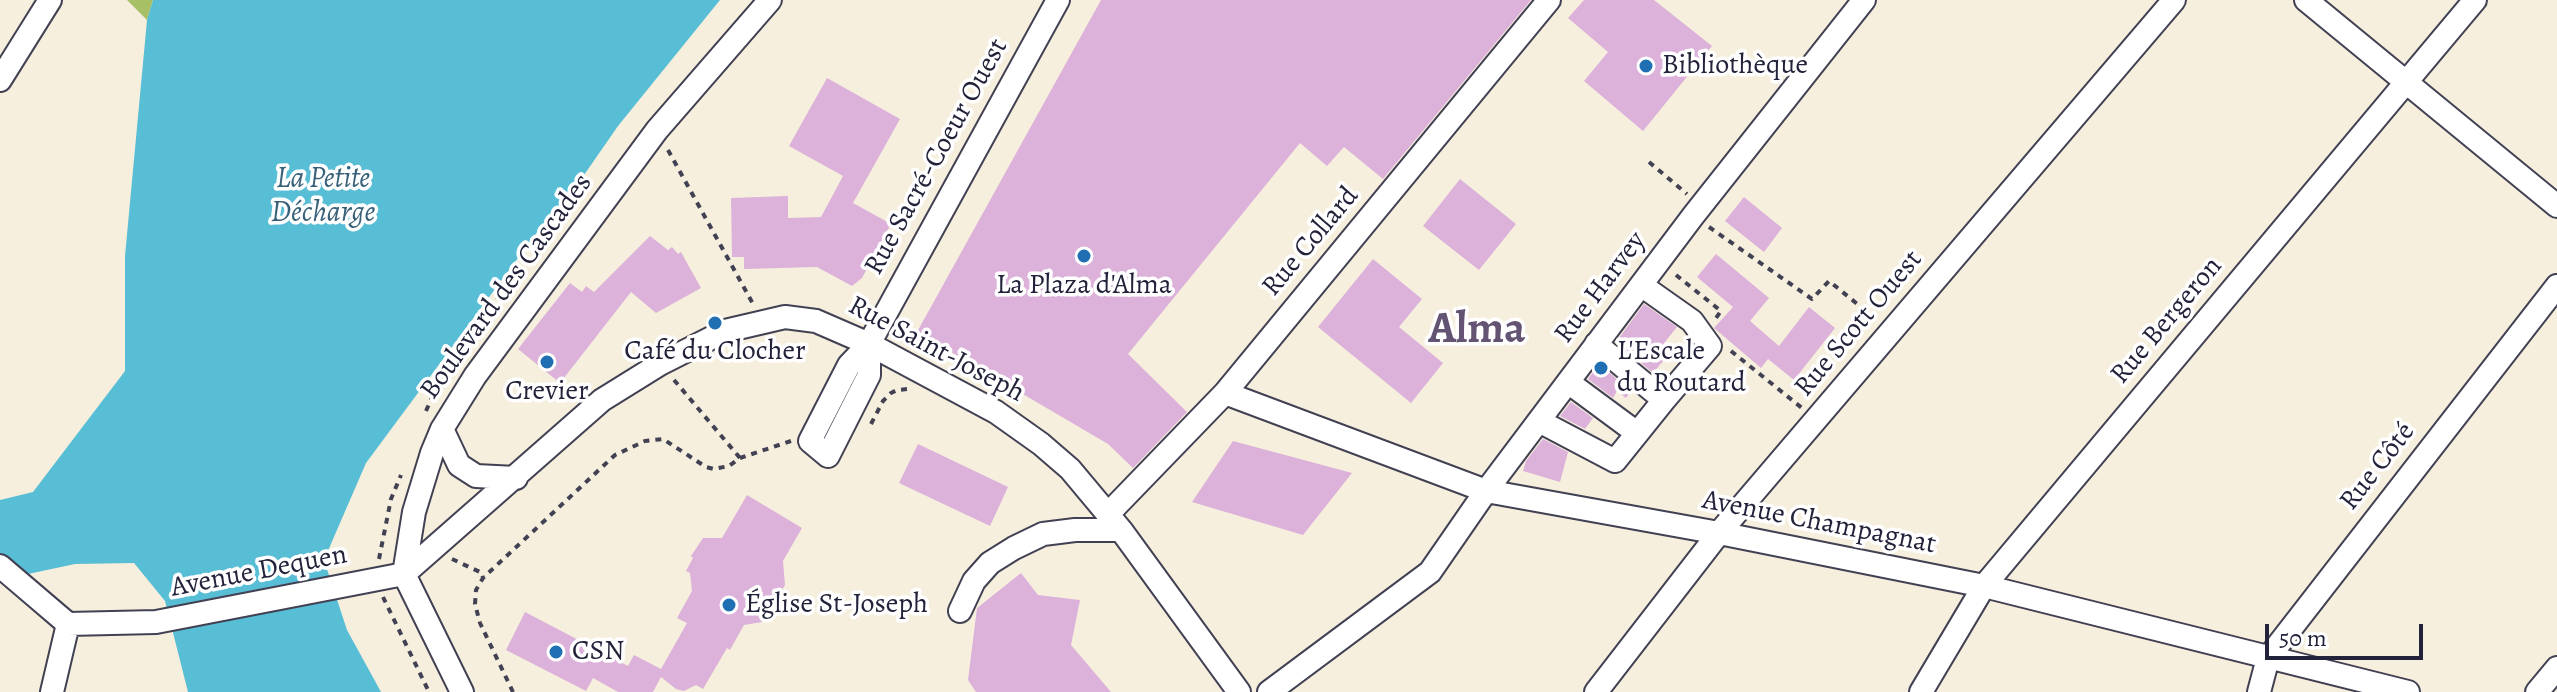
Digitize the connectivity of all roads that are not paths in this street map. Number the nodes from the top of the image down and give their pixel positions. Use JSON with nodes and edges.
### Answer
{"nodes":[{"id":1,"x":50,"y":0,"type":"edge"},
{"id":2,"x":770,"y":0,"type":"edge"},
{"id":3,"x":1058,"y":0,"type":"edge"},
{"id":4,"x":1549,"y":0,"type":"edge"},
{"id":5,"x":1864,"y":0,"type":"edge"},
{"id":6,"x":2174,"y":0,"type":"edge"},
{"id":7,"x":2306,"y":0,"type":"edge"},
{"id":8,"x":2475,"y":0,"type":"edge"},
{"id":9,"x":0,"y":80,"type":"edge"},
{"id":10,"x":2406,"y":82,"type":"junction"},
{"id":11,"x":2557,"y":206,"type":"edge"},
{"id":12,"x":1641,"y":285,"type":"junction"},
{"id":13,"x":2557,"y":286,"type":"edge"},
{"id":14,"x":869,"y":344,"type":"junction"},
{"id":15,"x":1596,"y":344,"type":"junction"},
{"id":16,"x":1568,"y":382,"type":"junction"},
{"id":17,"x":1225,"y":393,"type":"junction"},
{"id":18,"x":1664,"y":400,"type":"junction"},
{"id":19,"x":1539,"y":421,"type":"junction"},
{"id":20,"x":442,"y":429,"type":"junction"},
{"id":21,"x":1637,"y":433,"type":"junction"},
{"id":22,"x":810,"y":441,"type":"road end"},
{"id":23,"x":516,"y":478,"type":"junction"},
{"id":24,"x":1486,"y":491,"type":"junction"},
{"id":25,"x":1114,"y":522,"type":"junction"},
{"id":26,"x":1719,"y":533,"type":"junction"},
{"id":27,"x":0,"y":566,"type":"edge"},
{"id":28,"x":404,"y":574,"type":"junction"},
{"id":29,"x":374,"y":580,"type":"joint"},
{"id":30,"x":1984,"y":586,"type":"junction"},
{"id":31,"x":960,"y":611,"type":"dead end"},
{"id":32,"x":68,"y":624,"type":"junction"},
{"id":33,"x":2268,"y":658,"type":"junction"},
{"id":34,"x":2557,"y":668,"type":"edge"},
{"id":35,"x":52,"y":692,"type":"edge"},
{"id":36,"x":462,"y":692,"type":"edge"},
{"id":37,"x":1239,"y":692,"type":"edge"},
{"id":38,"x":1269,"y":692,"type":"edge"},
{"id":39,"x":1596,"y":692,"type":"edge"},
{"id":40,"x":1921,"y":692,"type":"edge"},
{"id":41,"x":2259,"y":692,"type":"edge"},
{"id":42,"x":2408,"y":692,"type":"edge"},
{"id":43,"x":2537,"y":692,"type":"edge"}],
"edges":[{"from":1,"to":9,"type":"street"},
{"from":2,"to":20,"type":"street","name":"Boulevard des Cascades"},
{"from":3,"to":14,"type":"street","name":"Rue Sacré-Coeur Ouest"},
{"from":4,"to":17,"type":"street","name":"Rue Collard"},
{"from":5,"to":12,"type":"street","name":"Rue Harvey"},
{"from":6,"to":26,"type":"street","name":"Rue Scott Ouest"},
{"from":7,"to":10,"type":"street"},
{"from":8,"to":10,"type":"street","name":"Rue Bergeron"},
{"from":10,"to":11,"type":"street"},
{"from":10,"to":30,"type":"street","name":"Rue Bergeron"},
{"from":12,"to":15,"type":"street","name":"Rue Harvey"},
{"from":12,"to":18,"type":"street"},
{"from":13,"to":33,"type":"street","name":"Rue Côté"},
{"from":14,"to":22,"type":"street"},
{"from":14,"to":23,"type":"street","name":"Rue Saint-Joseph"},
{"from":14,"to":25,"type":"street","name":"Rue Saint-Joseph"},
{"from":15,"to":16,"type":"street","name":"Rue Harvey"},
{"from":15,"to":18,"type":"street"},
{"from":16,"to":19,"type":"street","name":"Rue Harvey"},
{"from":16,"to":21,"type":"street"},
{"from":17,"to":24,"type":"street","name":"Avenue Champagnat"},
{"from":17,"to":25,"type":"street","name":"Rue Collard"},
{"from":18,"to":21,"type":"street"},
{"from":19,"to":21,"type":"street"},
{"from":19,"to":24,"type":"street","name":"Rue Harvey"},
{"from":20,"to":23,"type":"street"},
{"from":20,"to":28,"type":"street","name":"Boulevard des Cascades"},
{"from":23,"to":28,"type":"street","name":"Rue Saint-Joseph"},
{"from":24,"to":26,"type":"street","name":"Avenue Champagnat"},
{"from":24,"to":38,"type":"street","name":"Rue Harvey"},
{"from":25,"to":31,"type":"street"},
{"from":25,"to":37,"type":"street","name":"Rue Saint-Joseph"},
{"from":26,"to":30,"type":"street","name":"Avenue Champagnat"},
{"from":26,"to":39,"type":"street","name":"Rue Scott Ouest"},
{"from":27,"to":32,"type":"street"},
{"from":28,"to":29,"type":"street","name":"Rue Saint-Joseph"},
{"from":28,"to":36,"type":"street"},
{"from":29,"to":32,"type":"street","name":"Avenue Dequen"},
{"from":30,"to":33,"type":"street","name":"Avenue Champagnat"},
{"from":30,"to":40,"type":"street","name":"Rue Bergeron"},
{"from":32,"to":35,"type":"street"},
{"from":33,"to":41,"type":"street","name":"Rue Côté"},
{"from":33,"to":42,"type":"street","name":"Avenue Champagnat"},
{"from":34,"to":43,"type":"street"}]}
